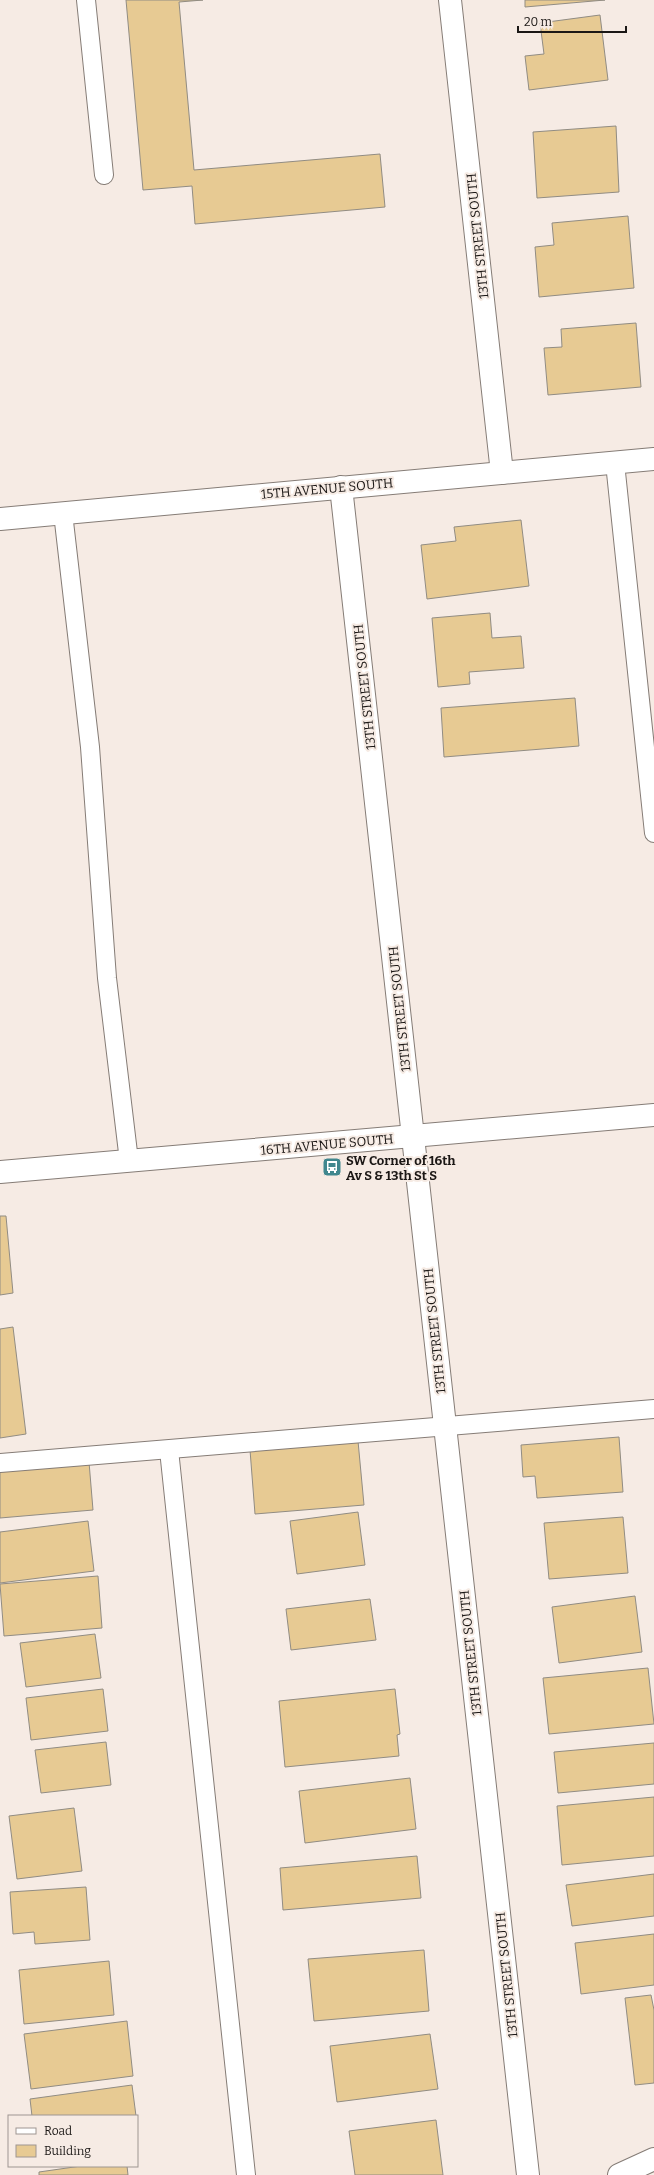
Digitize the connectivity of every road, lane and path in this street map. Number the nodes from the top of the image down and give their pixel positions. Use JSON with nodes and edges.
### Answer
{"nodes":[{"id":1,"x":86,"y":0,"type":"edge"},
{"id":2,"x":450,"y":0,"type":"edge"},
{"id":3,"x":104,"y":175,"type":"dead end"},
{"id":4,"x":654,"y":459,"type":"edge"},
{"id":5,"x":615,"y":463,"type":"junction"},
{"id":6,"x":502,"y":473,"type":"junction"},
{"id":7,"x":342,"y":486,"type":"junction"},
{"id":8,"x":63,"y":513,"type":"junction"},
{"id":9,"x":0,"y":519,"type":"edge"},
{"id":10,"x":654,"y":833,"type":"edge"},
{"id":11,"x":654,"y":1115,"type":"edge"},
{"id":12,"x":413,"y":1136,"type":"junction"},
{"id":13,"x":129,"y":1161,"type":"junction"},
{"id":14,"x":0,"y":1172,"type":"edge"},
{"id":15,"x":654,"y":1409,"type":"edge"},
{"id":16,"x":445,"y":1427,"type":"junction"},
{"id":17,"x":169,"y":1450,"type":"junction"},
{"id":18,"x":0,"y":1463,"type":"edge"},
{"id":19,"x":654,"y":2159,"type":"edge"},
{"id":20,"x":246,"y":2175,"type":"edge"},
{"id":21,"x":528,"y":2175,"type":"edge"},
{"id":22,"x":619,"y":2175,"type":"edge"}],
"edges":[{"from":1,"to":3,"type":"lane"},
{"from":2,"to":6,"type":"street","name":"13TH STREET SOUTH"},
{"from":4,"to":5,"type":"street","name":"15TH AVENUE SOUTH"},
{"from":5,"to":6,"type":"street","name":"15TH AVENUE SOUTH"},
{"from":5,"to":10,"type":"lane"},
{"from":6,"to":7,"type":"street","name":"15TH AVENUE SOUTH"},
{"from":7,"to":8,"type":"street","name":"15TH AVENUE SOUTH"},
{"from":7,"to":12,"type":"street","name":"13TH STREET SOUTH"},
{"from":8,"to":9,"type":"street","name":"15TH AVENUE SOUTH"},
{"from":8,"to":13,"type":"lane"},
{"from":11,"to":12,"type":"street","name":"16TH AVENUE SOUTH"},
{"from":12,"to":13,"type":"street","name":"16TH AVENUE SOUTH"},
{"from":12,"to":16,"type":"street","name":"13TH STREET SOUTH"},
{"from":13,"to":14,"type":"street","name":"16TH AVENUE SOUTH"},
{"from":15,"to":16,"type":"lane"},
{"from":16,"to":17,"type":"lane"},
{"from":16,"to":21,"type":"street","name":"13TH STREET SOUTH"},
{"from":17,"to":18,"type":"lane"},
{"from":17,"to":20,"type":"lane"},
{"from":19,"to":22,"type":"street"}]}
